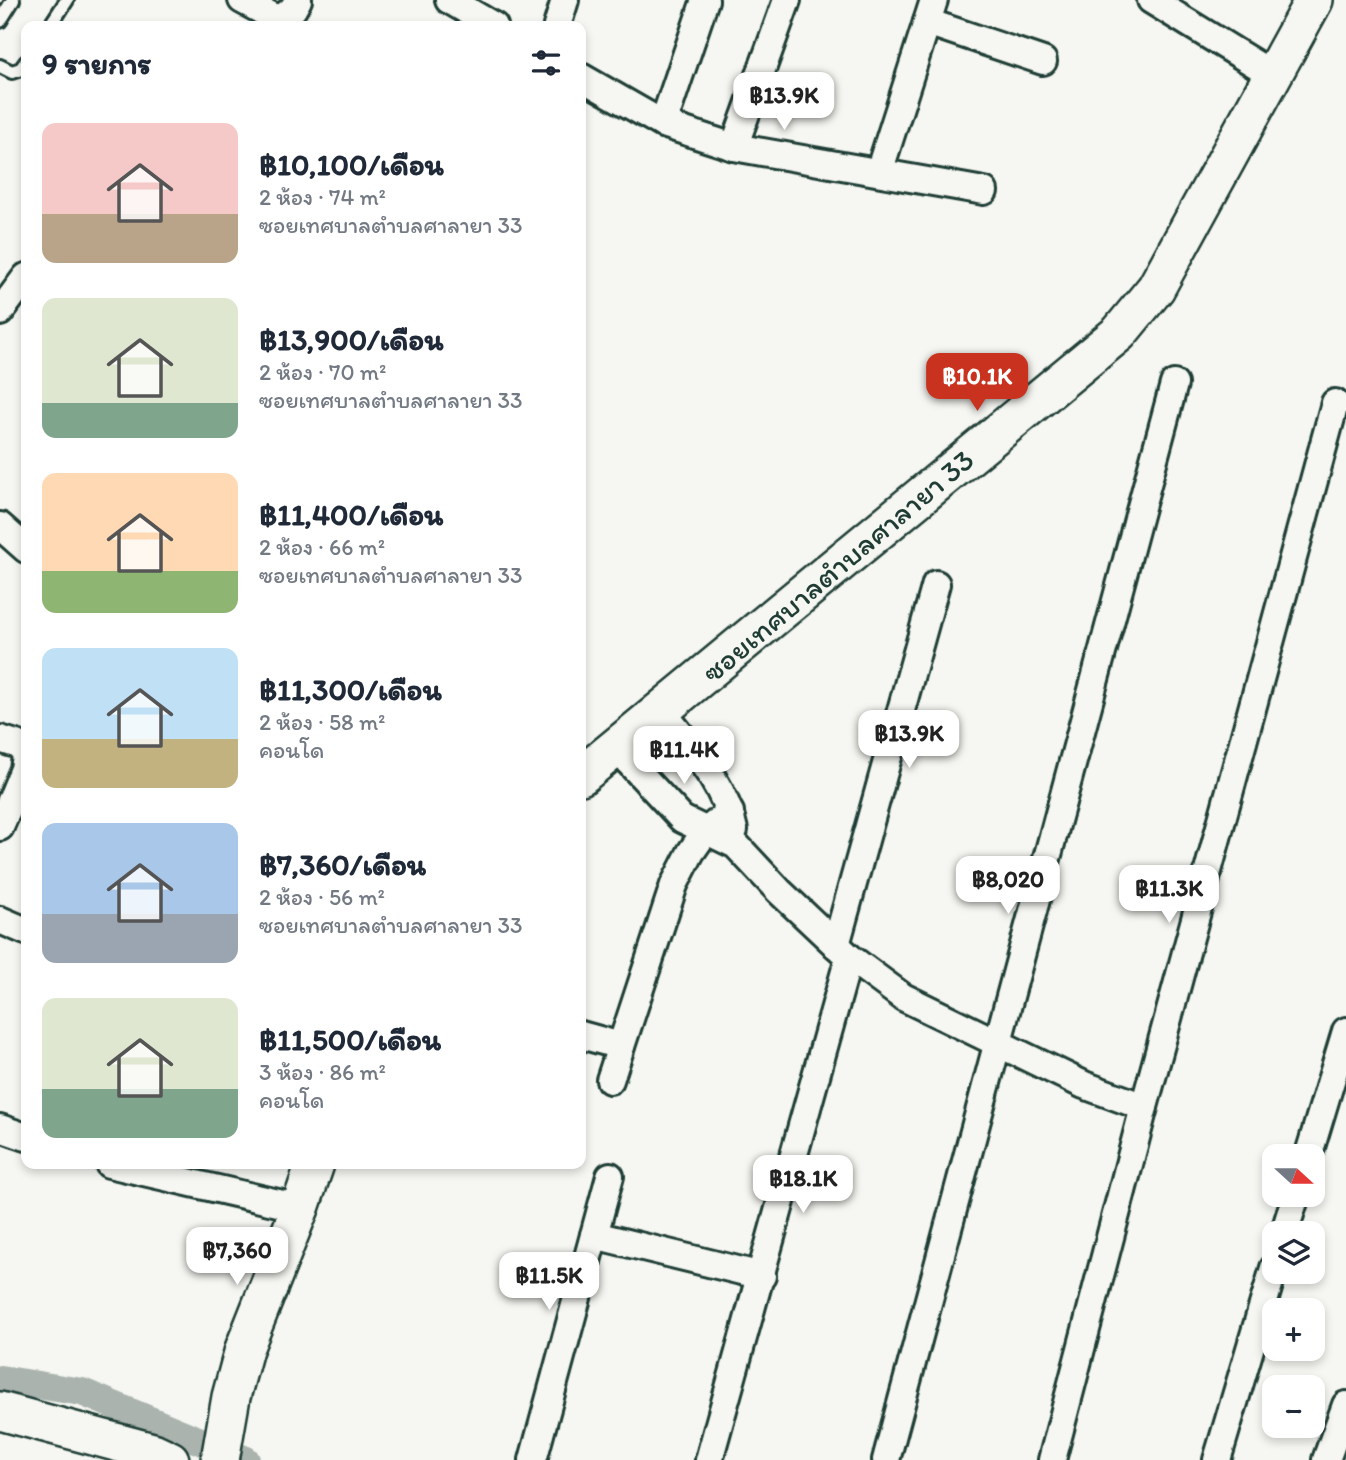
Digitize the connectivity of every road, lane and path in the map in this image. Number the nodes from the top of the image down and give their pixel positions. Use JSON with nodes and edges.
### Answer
{"nodes":[{"id":1,"x":13,"y":0,"type":"edge"},
{"id":2,"x":68,"y":0,"type":"edge"},
{"id":3,"x":242,"y":0,"type":"edge"},
{"id":4,"x":298,"y":0,"type":"edge"},
{"id":5,"x":449,"y":0,"type":"edge"},
{"id":6,"x":565,"y":0,"type":"edge"},
{"id":7,"x":705,"y":0,"type":"edge"},
{"id":8,"x":787,"y":0,"type":"edge"},
{"id":9,"x":1151,"y":0,"type":"edge"},
{"id":10,"x":1314,"y":0,"type":"edge"},
{"id":11,"x":931,"y":11,"type":"edge"},
{"id":12,"x":0,"y":21,"type":"edge"},
{"id":13,"x":53,"y":21,"type":"edge"},
{"id":14,"x":273,"y":21,"type":"edge"},
{"id":15,"x":278,"y":21,"type":"edge"},
{"id":16,"x":485,"y":21,"type":"edge"},
{"id":17,"x":559,"y":21,"type":"edge"},
{"id":18,"x":1043,"y":61,"type":"dead end"},
{"id":19,"x":0,"y":65,"type":"edge"},
{"id":20,"x":21,"y":69,"type":"edge"},
{"id":21,"x":1273,"y":75,"type":"junction"},
{"id":22,"x":586,"y":80,"type":"edge"},
{"id":23,"x":663,"y":124,"type":"junction"},
{"id":24,"x":734,"y":147,"type":"junction"},
{"id":25,"x":878,"y":172,"type":"junction"},
{"id":26,"x":984,"y":191,"type":"dead end"},
{"id":27,"x":21,"y":284,"type":"edge"},
{"id":28,"x":0,"y":312,"type":"edge"},
{"id":29,"x":1174,"y":384,"type":"dead end"},
{"id":30,"x":1335,"y":403,"type":"dead end"},
{"id":31,"x":2,"y":532,"type":"edge"},
{"id":32,"x":21,"y":545,"type":"edge"},
{"id":33,"x":936,"y":584,"type":"dead end"},
{"id":34,"x":662,"y":711,"type":"junction"},
{"id":35,"x":0,"y":738,"type":"edge"},
{"id":36,"x":21,"y":748,"type":"edge"},
{"id":37,"x":617,"y":748,"type":"junction"},
{"id":38,"x":586,"y":772,"type":"edge"},
{"id":39,"x":21,"y":776,"type":"edge"},
{"id":40,"x":730,"y":812,"type":"junction"},
{"id":41,"x":0,"y":827,"type":"edge"},
{"id":42,"x":705,"y":832,"type":"junction"},
{"id":43,"x":736,"y":845,"type":"junction"},
{"id":44,"x":0,"y":920,"type":"edge"},
{"id":45,"x":21,"y":930,"type":"edge"},
{"id":46,"x":842,"y":951,"type":"junction"},
{"id":47,"x":1346,"y":1031,"type":"edge"},
{"id":48,"x":586,"y":1036,"type":"edge"},
{"id":49,"x":998,"y":1045,"type":"junction"},
{"id":50,"x":621,"y":1046,"type":"junction"},
{"id":51,"x":1341,"y":1064,"type":"edge"},
{"id":52,"x":610,"y":1080,"type":"dead end"},
{"id":53,"x":1144,"y":1107,"type":"junction"},
{"id":54,"x":0,"y":1128,"type":"edge"},
{"id":55,"x":21,"y":1135,"type":"edge"},
{"id":56,"x":1313,"y":1144,"type":"edge"},
{"id":57,"x":131,"y":1169,"type":"edge"},
{"id":58,"x":313,"y":1169,"type":"edge"},
{"id":59,"x":610,"y":1176,"type":"dead end"},
{"id":60,"x":300,"y":1208,"type":"junction"},
{"id":61,"x":594,"y":1235,"type":"junction"},
{"id":62,"x":762,"y":1276,"type":"junction"},
{"id":63,"x":1269,"y":1284,"type":"edge"},
{"id":64,"x":1346,"y":1405,"type":"edge"},
{"id":65,"x":0,"y":1410,"type":"edge"},
{"id":66,"x":222,"y":1445,"type":"edge"},
{"id":67,"x":1334,"y":1455,"type":"edge"},
{"id":68,"x":170,"y":1460,"type":"edge"},
{"id":69,"x":533,"y":1460,"type":"edge"},
{"id":70,"x":709,"y":1460,"type":"edge"},
{"id":71,"x":887,"y":1460,"type":"edge"},
{"id":72,"x":1052,"y":1460,"type":"edge"},
{"id":73,"x":1217,"y":1460,"type":"edge"}],
"edges":[{"from":1,"to":12,"type":"lane"},
{"from":2,"to":13,"type":"lane"},
{"from":3,"to":14,"type":"street"},
{"from":4,"to":15,"type":"street"},
{"from":5,"to":16,"type":"street"},
{"from":6,"to":17,"type":"street"},
{"from":7,"to":23,"type":"street"},
{"from":8,"to":24,"type":"street"},
{"from":9,"to":21,"type":"street"},
{"from":10,"to":21,"type":"street","name":"ซอยเทศบาลตำบลศาลายา 33"},
{"from":11,"to":18,"type":"street"},
{"from":11,"to":25,"type":"street"},
{"from":19,"to":20,"type":"lane"},
{"from":21,"to":34,"type":"street","name":"ซอยเทศบาลตำบลศาลายา 33"},
{"from":22,"to":23,"type":"street"},
{"from":23,"to":24,"type":"street"},
{"from":24,"to":25,"type":"street"},
{"from":25,"to":26,"type":"street"},
{"from":27,"to":28,"type":"street"},
{"from":29,"to":49,"type":"street"},
{"from":30,"to":53,"type":"street"},
{"from":31,"to":32,"type":"street"},
{"from":33,"to":46,"type":"street"},
{"from":34,"to":37,"type":"street","name":"ซอยเทศบาลตำบลศาลายา 33"},
{"from":34,"to":40,"type":"street"},
{"from":35,"to":36,"type":"street"},
{"from":37,"to":38,"type":"street","name":"ซอยเทศบาลตำบลศาลายา 33"},
{"from":37,"to":42,"type":"street"},
{"from":39,"to":41,"type":"street"},
{"from":40,"to":42,"type":"street"},
{"from":40,"to":43,"type":"street"},
{"from":42,"to":43,"type":"street"},
{"from":42,"to":50,"type":"street"},
{"from":43,"to":46,"type":"street"},
{"from":44,"to":45,"type":"street"},
{"from":46,"to":49,"type":"street"},
{"from":46,"to":62,"type":"street"},
{"from":47,"to":51,"type":"street"},
{"from":48,"to":50,"type":"street"},
{"from":49,"to":53,"type":"street"},
{"from":49,"to":71,"type":"street"},
{"from":50,"to":52,"type":"street"},
{"from":51,"to":56,"type":"street"},
{"from":53,"to":72,"type":"street"},
{"from":54,"to":55,"type":"street"},
{"from":57,"to":60,"type":"street"},
{"from":58,"to":60,"type":"street"},
{"from":59,"to":61,"type":"street"},
{"from":60,"to":66,"type":"street"},
{"from":61,"to":62,"type":"street"},
{"from":61,"to":69,"type":"street"},
{"from":62,"to":70,"type":"street"},
{"from":63,"to":73,"type":"street"},
{"from":64,"to":67,"type":"street"},
{"from":65,"to":68,"type":"street"}]}
